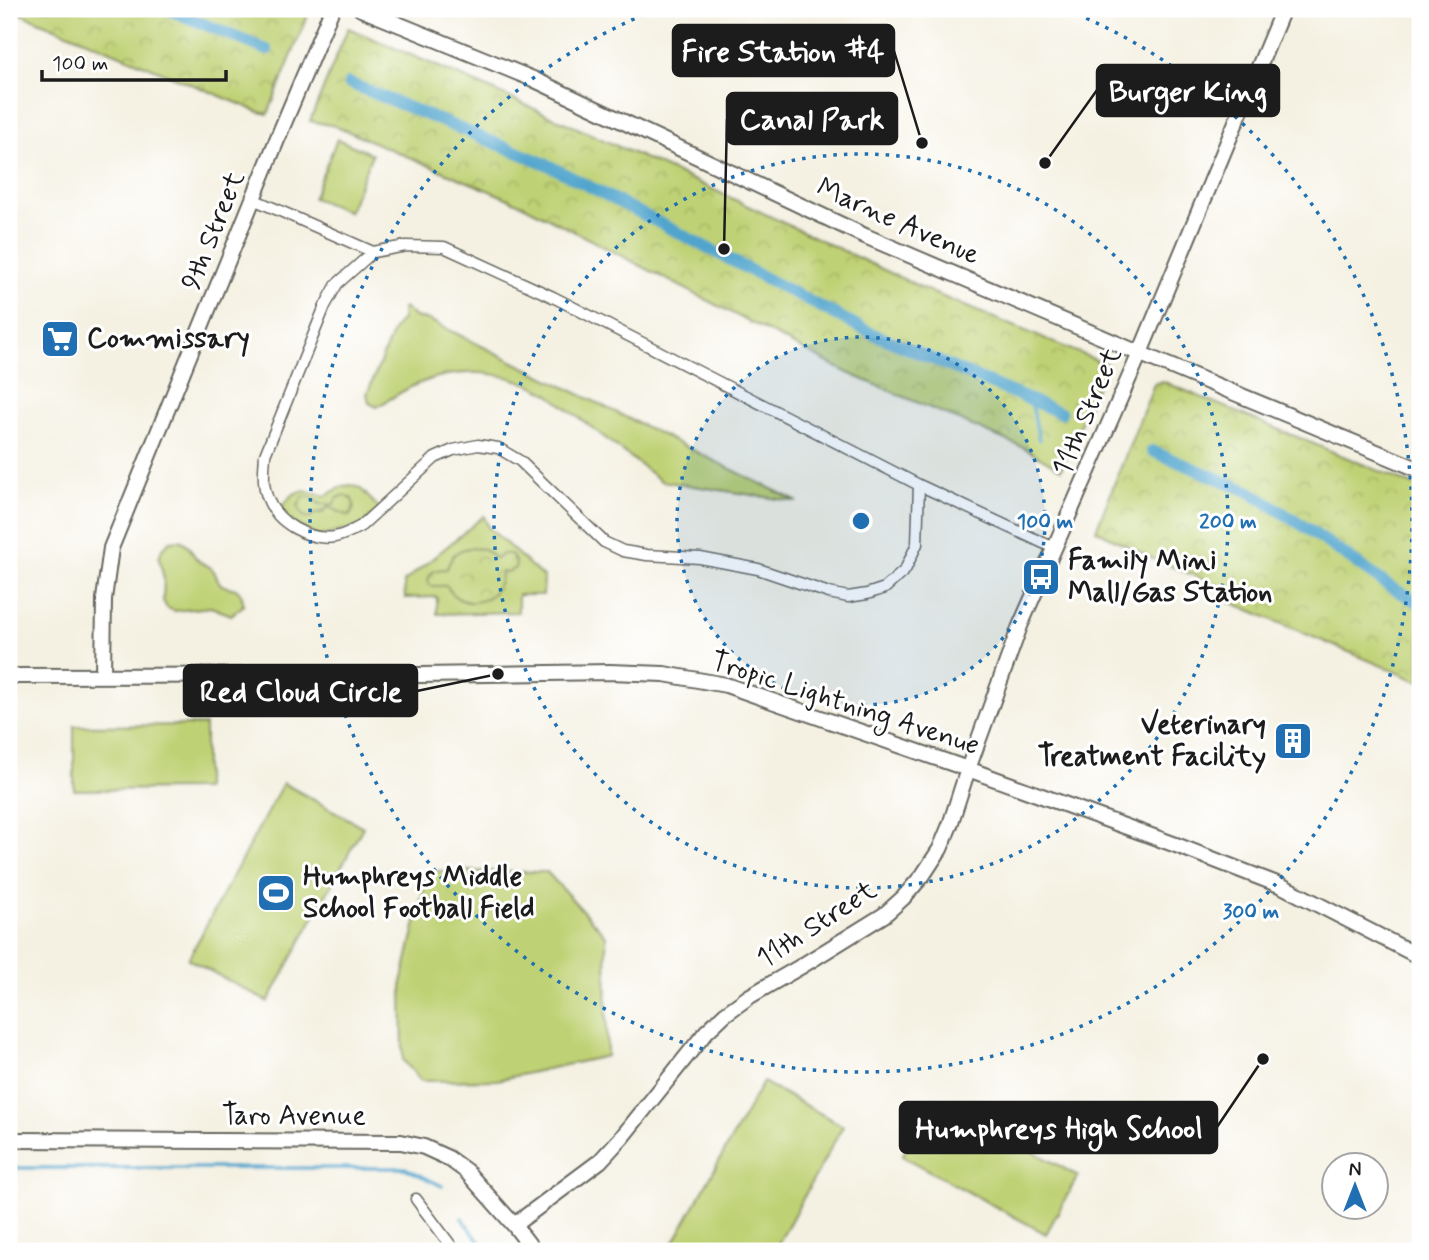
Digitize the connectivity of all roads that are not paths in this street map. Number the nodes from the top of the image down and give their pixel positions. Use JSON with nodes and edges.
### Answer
{"nodes":[{"id":1,"x":332,"y":9,"type":"edge"},
{"id":2,"x":361,"y":9,"type":"edge"},
{"id":3,"x":1283,"y":9,"type":"edge"},
{"id":4,"x":253,"y":199,"type":"junction"},
{"id":5,"x":373,"y":251,"type":"junction"},
{"id":6,"x":1140,"y":353,"type":"junction"},
{"id":7,"x":1420,"y":470,"type":"edge"},
{"id":8,"x":919,"y":485,"type":"junction"},
{"id":9,"x":1054,"y":548,"type":"junction"},
{"id":10,"x":103,"y":675,"type":"junction"},
{"id":11,"x":9,"y":676,"type":"edge"},
{"id":12,"x":968,"y":769,"type":"junction"},
{"id":13,"x":1420,"y":957,"type":"edge"},
{"id":14,"x":9,"y":1139,"type":"edge"},
{"id":15,"x":416,"y":1199,"type":"dead end"},
{"id":16,"x":514,"y":1225,"type":"junction"},
{"id":17,"x":455,"y":1251,"type":"edge"},
{"id":18,"x":534,"y":1251,"type":"edge"}],
"edges":[{"from":1,"to":4,"type":"street","name":"9th Street"},
{"from":2,"to":6,"type":"street","name":"Marne Avenue"},
{"from":3,"to":6,"type":"street","name":"11th Street"},
{"from":4,"to":5,"type":"street"},
{"from":4,"to":10,"type":"street","name":"9th Street"},
{"from":5,"to":8,"type":"street"},
{"from":5,"to":8,"type":"street"},
{"from":6,"to":7,"type":"street","name":"Marne Avenue"},
{"from":6,"to":9,"type":"street","name":"11th Street"},
{"from":8,"to":9,"type":"street"},
{"from":9,"to":12,"type":"street","name":"11th Street"},
{"from":10,"to":11,"type":"street","name":"Tropic Lightning Avenue"},
{"from":10,"to":12,"type":"street","name":"Tropic Lightning Avenue"},
{"from":12,"to":13,"type":"street","name":"Tropic Lightning Avenue"},
{"from":12,"to":16,"type":"street","name":"11th Street"},
{"from":14,"to":16,"type":"street","name":"Taro Avenue"},
{"from":15,"to":17,"type":"street"},
{"from":16,"to":18,"type":"street","name":"Taro Avenue"}]}
